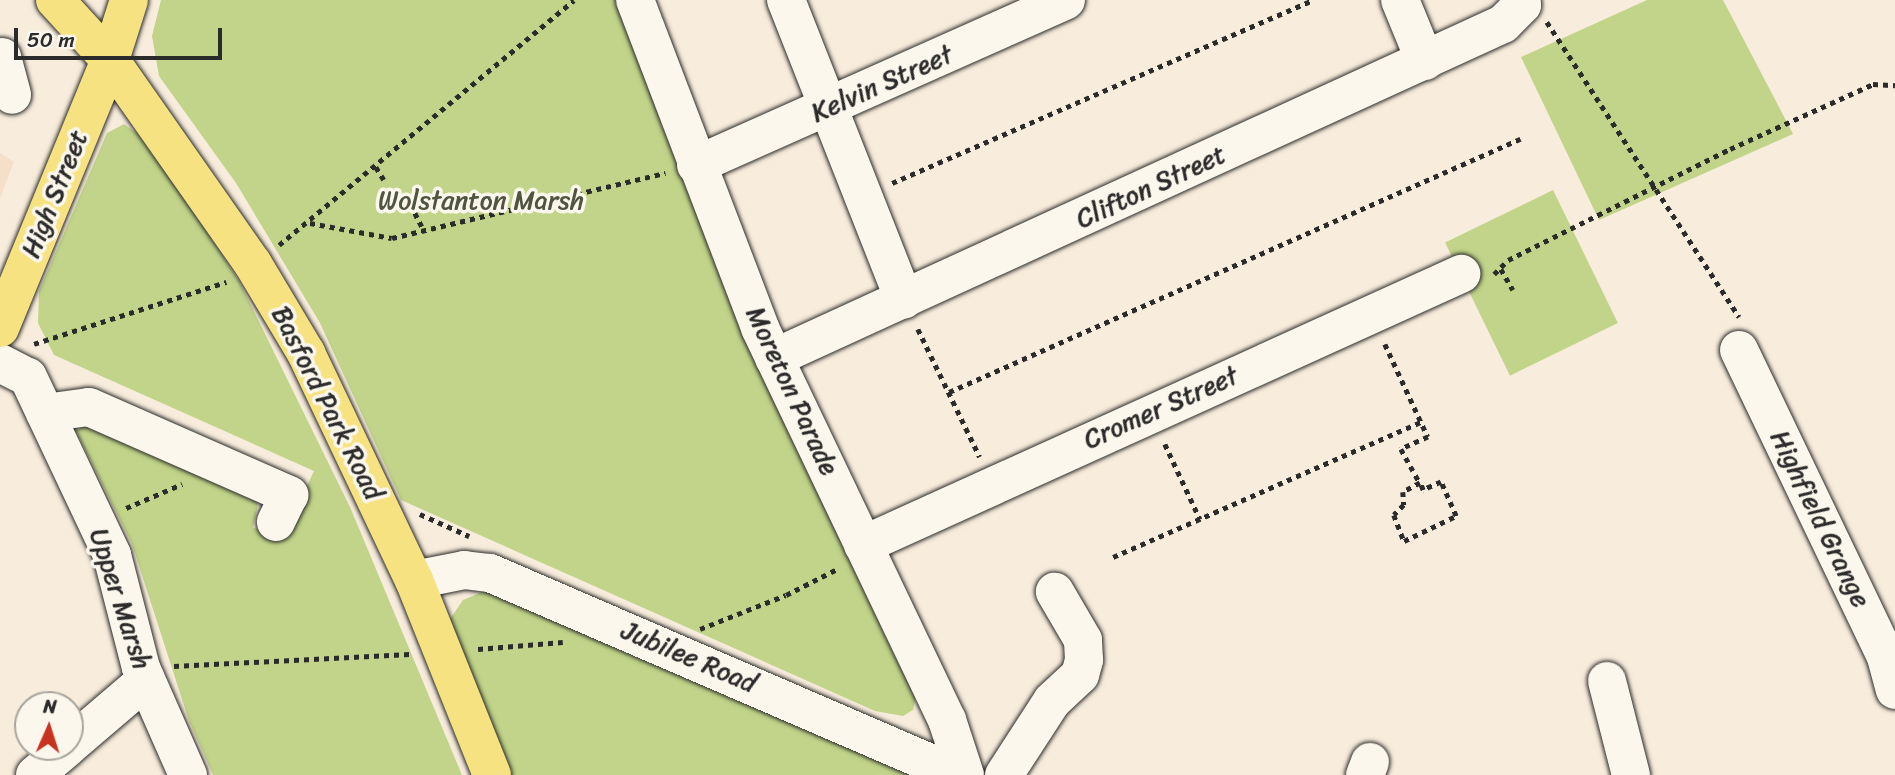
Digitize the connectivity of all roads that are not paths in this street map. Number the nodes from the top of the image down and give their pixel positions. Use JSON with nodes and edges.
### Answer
{"nodes":[{"id":1,"x":55,"y":0,"type":"edge"},
{"id":2,"x":129,"y":0,"type":"edge"},
{"id":3,"x":635,"y":0,"type":"edge"},
{"id":4,"x":787,"y":0,"type":"edge"},
{"id":5,"x":1066,"y":0,"type":"edge"},
{"id":6,"x":1400,"y":0,"type":"edge"},
{"id":7,"x":1527,"y":5,"type":"edge"},
{"id":8,"x":1,"y":55,"type":"edge"},
{"id":9,"x":110,"y":60,"type":"junction"},
{"id":10,"x":1425,"y":61,"type":"junction"},
{"id":11,"x":12,"y":95,"type":"dead end"},
{"id":12,"x":831,"y":108,"type":"junction"},
{"id":13,"x":696,"y":165,"type":"junction"},
{"id":14,"x":1461,"y":274,"type":"road end"},
{"id":15,"x":904,"y":300,"type":"junction"},
{"id":16,"x":767,"y":342,"type":"junction"},
{"id":17,"x":10,"y":346,"type":"edge"},
{"id":18,"x":1739,"y":350,"type":"road end"},
{"id":19,"x":45,"y":413,"type":"junction"},
{"id":20,"x":276,"y":522,"type":"dead end"},
{"id":21,"x":855,"y":554,"type":"junction"},
{"id":22,"x":414,"y":580,"type":"junction"},
{"id":23,"x":1055,"y":592,"type":"dead end"},
{"id":24,"x":144,"y":674,"type":"junction"},
{"id":25,"x":1607,"y":681,"type":"dead end"},
{"id":26,"x":1895,"y":690,"type":"edge"},
{"id":27,"x":84,"y":732,"type":"edge"},
{"id":28,"x":51,"y":761,"type":"edge"},
{"id":29,"x":35,"y":775,"type":"edge"},
{"id":30,"x":188,"y":775,"type":"edge"},
{"id":31,"x":492,"y":775,"type":"edge"},
{"id":32,"x":957,"y":775,"type":"edge"},
{"id":33,"x":965,"y":775,"type":"edge"},
{"id":34,"x":1004,"y":775,"type":"edge"},
{"id":35,"x":1631,"y":775,"type":"edge"}],
"edges":[{"from":1,"to":9,"type":"main road","name":"Basford Park Road"},
{"from":2,"to":9,"type":"main road","name":"High Street"},
{"from":3,"to":13,"type":"street","name":"Moreton Parade"},
{"from":4,"to":12,"type":"street"},
{"from":5,"to":12,"type":"street","name":"Kelvin Street"},
{"from":6,"to":10,"type":"street"},
{"from":7,"to":10,"type":"street","name":"Clifton Street"},
{"from":8,"to":11,"type":"street"},
{"from":9,"to":17,"type":"main road","name":"High Street"},
{"from":9,"to":22,"type":"main road","name":"Basford Park Road"},
{"from":10,"to":15,"type":"street","name":"Clifton Street"},
{"from":12,"to":13,"type":"street","name":"Kelvin Street"},
{"from":12,"to":15,"type":"street"},
{"from":13,"to":16,"type":"street","name":"Moreton Parade"},
{"from":14,"to":21,"type":"street","name":"Cromer Street"},
{"from":15,"to":16,"type":"street","name":"Clifton Street"},
{"from":16,"to":21,"type":"street","name":"Moreton Parade"},
{"from":17,"to":19,"type":"street","name":"Upper Marsh"},
{"from":18,"to":26,"type":"street","name":"Highfield Grange"},
{"from":19,"to":20,"type":"street"},
{"from":19,"to":24,"type":"street","name":"Upper Marsh"},
{"from":21,"to":33,"type":"street","name":"Moreton Parade"},
{"from":22,"to":31,"type":"main road","name":"Basford Park Road"},
{"from":22,"to":32,"type":"street","name":"Jubilee Road"},
{"from":23,"to":34,"type":"street"},
{"from":24,"to":27,"type":"street"},
{"from":24,"to":30,"type":"street","name":"Upper Marsh"},
{"from":25,"to":35,"type":"street"},
{"from":28,"to":29,"type":"street"}]}
